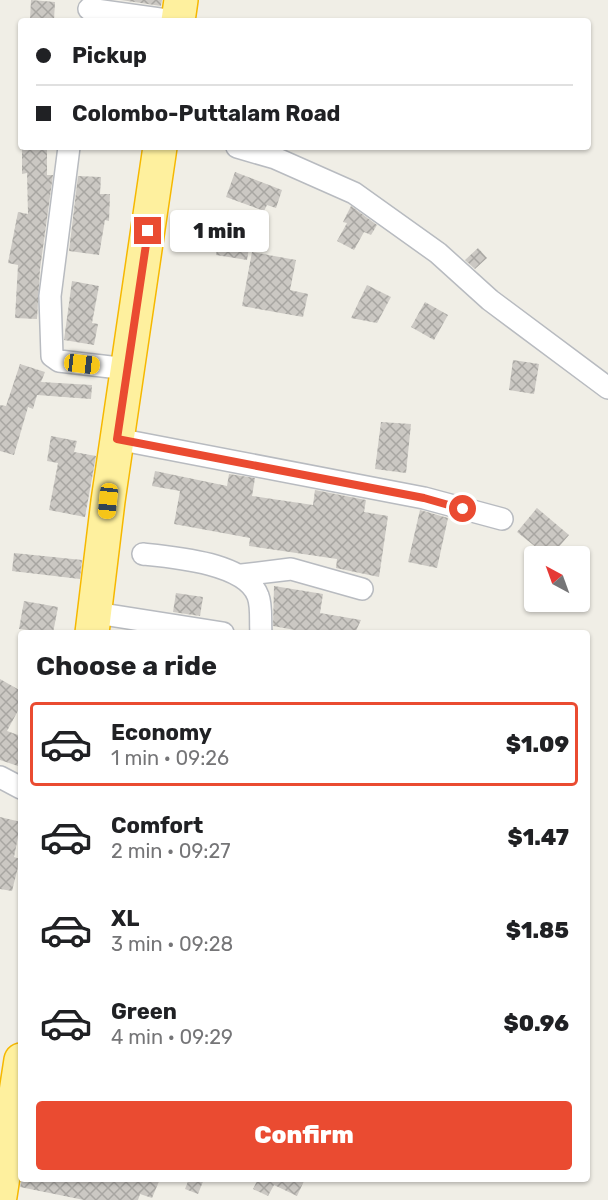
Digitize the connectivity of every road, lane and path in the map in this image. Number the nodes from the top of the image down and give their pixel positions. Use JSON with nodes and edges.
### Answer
{"nodes":[{"id":1,"x":181,"y":0,"type":"edge"},
{"id":2,"x":89,"y":10,"type":"edge"},
{"id":3,"x":152,"y":18,"type":"edge"},
{"id":4,"x":177,"y":18,"type":"edge"},
{"id":5,"x":69,"y":150,"type":"edge"},
{"id":6,"x":160,"y":150,"type":"edge"},
{"id":7,"x":247,"y":150,"type":"edge"},
{"id":8,"x":128,"y":369,"type":"junction"},
{"id":9,"x":608,"y":387,"type":"edge"},
{"id":10,"x":117,"y":439,"type":"junction"},
{"id":11,"x":502,"y":519,"type":"dead end"},
{"id":12,"x":143,"y":554,"type":"dead end"},
{"id":13,"x":242,"y":575,"type":"junction"},
{"id":14,"x":362,"y":589,"type":"dead end"},
{"id":15,"x":94,"y":623,"type":"edge"},
{"id":16,"x":184,"y":630,"type":"edge"},
{"id":17,"x":261,"y":630,"type":"edge"},
{"id":18,"x":0,"y":777,"type":"edge"},
{"id":19,"x":18,"y":786,"type":"edge"},
{"id":20,"x":18,"y":1079,"type":"edge"},
{"id":21,"x":0,"y":1196,"type":"edge"}],
"edges":[{"from":1,"to":4,"type":"highway"},
{"from":2,"to":3,"type":"street"},
{"from":5,"to":8,"type":"street"},
{"from":6,"to":8,"type":"highway"},
{"from":7,"to":9,"type":"street"},
{"from":8,"to":10,"type":"highway"},
{"from":10,"to":11,"type":"street"},
{"from":10,"to":15,"type":"highway"},
{"from":12,"to":13,"type":"street"},
{"from":13,"to":14,"type":"street"},
{"from":13,"to":17,"type":"street"},
{"from":15,"to":16,"type":"street"},
{"from":18,"to":19,"type":"street"},
{"from":20,"to":21,"type":"highway"}]}
